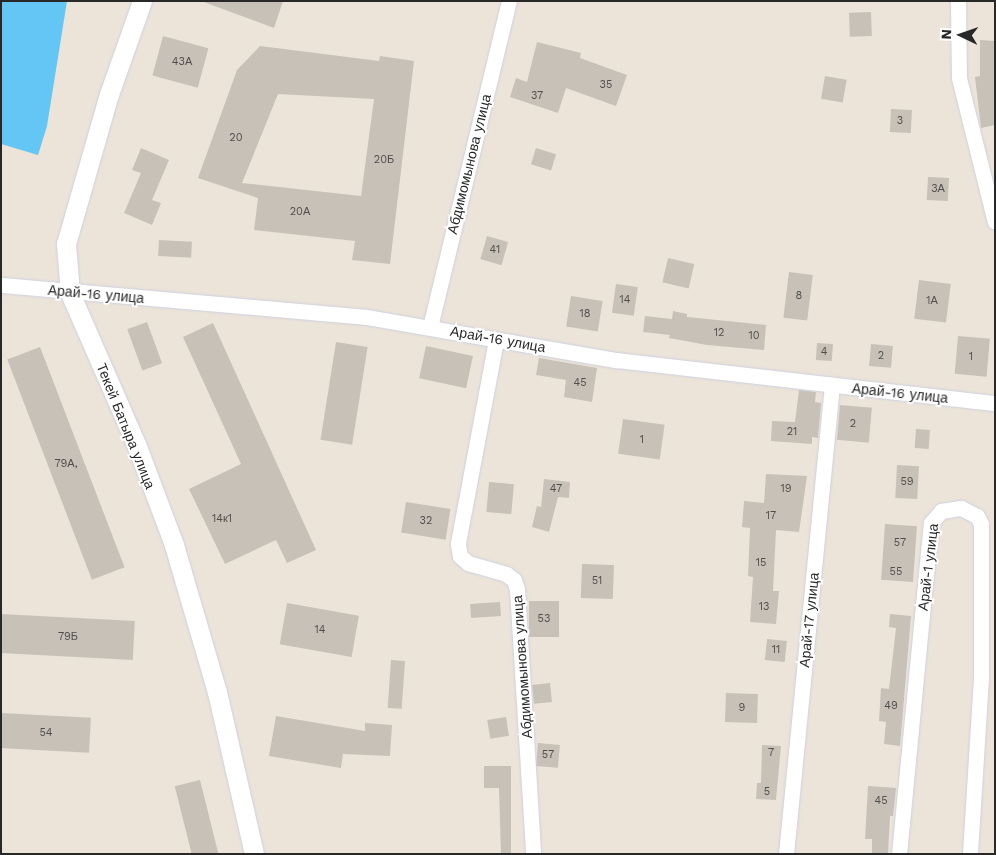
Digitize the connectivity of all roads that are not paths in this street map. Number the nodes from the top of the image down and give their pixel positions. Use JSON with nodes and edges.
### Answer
{"nodes":[{"id":1,"x":142,"y":1,"type":"edge"},
{"id":2,"x":509,"y":1,"type":"edge"},
{"id":3,"x":958,"y":1,"type":"edge"},
{"id":4,"x":995,"y":222,"type":"edge"},
{"id":5,"x":1,"y":286,"type":"edge"},
{"id":6,"x":70,"y":292,"type":"junction"},
{"id":7,"x":430,"y":327,"type":"junction"},
{"id":8,"x":496,"y":340,"type":"junction"},
{"id":9,"x":832,"y":386,"type":"junction"},
{"id":10,"x":995,"y":403,"type":"edge"},
{"id":11,"x":254,"y":854,"type":"edge"},
{"id":12,"x":533,"y":854,"type":"edge"},
{"id":13,"x":786,"y":854,"type":"edge"},
{"id":14,"x":899,"y":854,"type":"edge"},
{"id":15,"x":970,"y":854,"type":"edge"}],
"edges":[{"from":1,"to":6,"type":"street","name":"Текей Батыра улица"},
{"from":2,"to":7,"type":"street","name":"Абдимомынова улица"},
{"from":3,"to":4,"type":"street"},
{"from":5,"to":6,"type":"street","name":"Арай-16 улица"},
{"from":6,"to":7,"type":"street","name":"Арай-16 улица"},
{"from":6,"to":11,"type":"street","name":"Текей Батыра улица"},
{"from":7,"to":8,"type":"street","name":"Арай-16 улица"},
{"from":8,"to":9,"type":"street","name":"Арай-16 улица"},
{"from":8,"to":12,"type":"street","name":"Абдимомынова улица"},
{"from":9,"to":10,"type":"street","name":"Арай-16 улица"},
{"from":9,"to":13,"type":"street","name":"Арай-17 улица"},
{"from":14,"to":15,"type":"street","name":"Арай-1 улица"}]}
